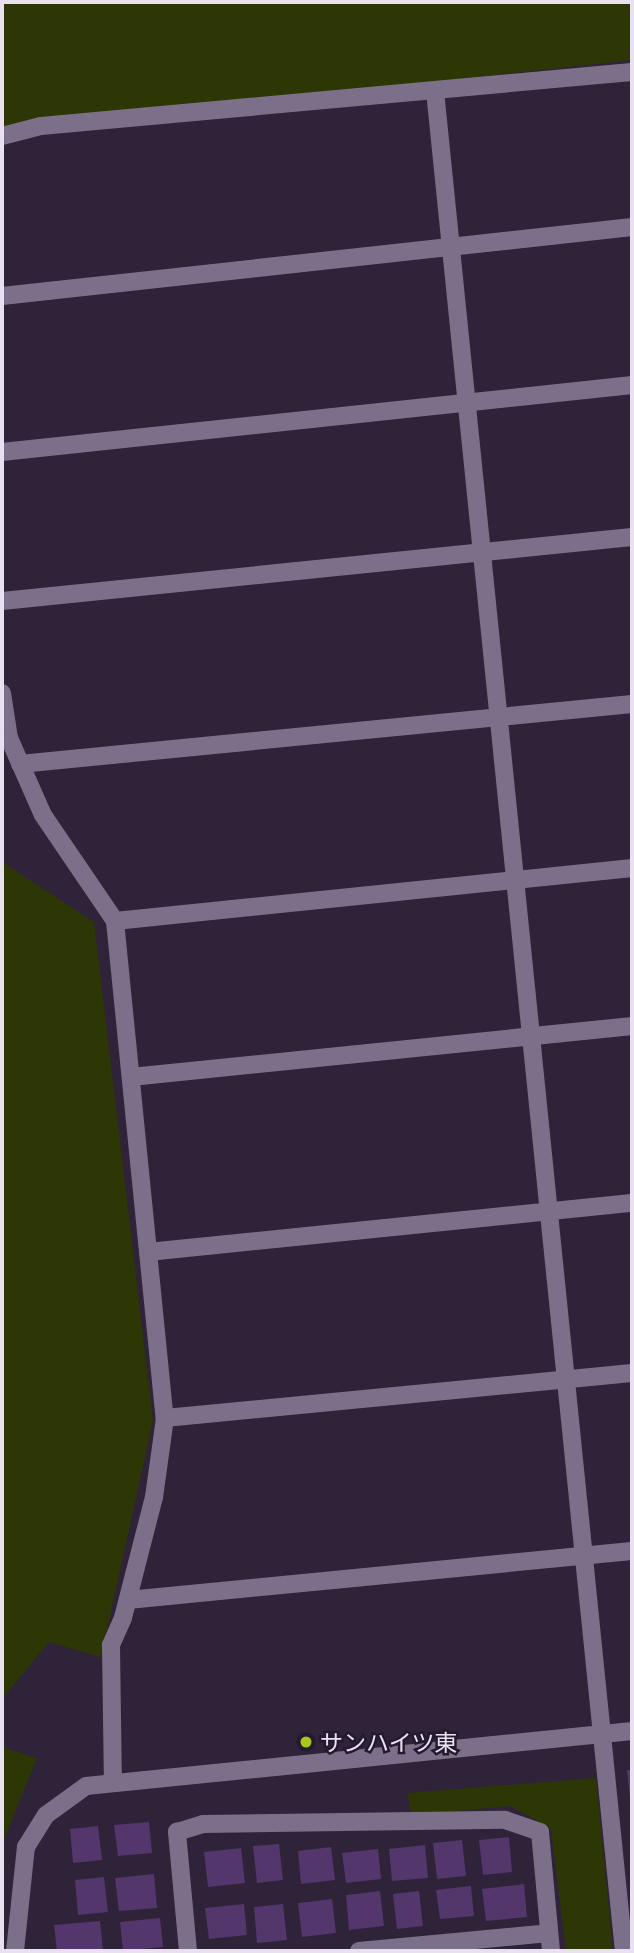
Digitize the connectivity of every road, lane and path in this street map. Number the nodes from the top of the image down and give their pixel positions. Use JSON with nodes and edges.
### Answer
{"nodes":[{"id":1,"x":632,"y":72,"type":"edge"},
{"id":2,"x":435,"y":91,"type":"junction"},
{"id":3,"x":2,"y":136,"type":"edge"},
{"id":4,"x":632,"y":227,"type":"edge"},
{"id":5,"x":448,"y":247,"type":"junction"},
{"id":6,"x":2,"y":296,"type":"edge"},
{"id":7,"x":632,"y":385,"type":"edge"},
{"id":8,"x":464,"y":403,"type":"junction"},
{"id":9,"x":2,"y":452,"type":"edge"},
{"id":10,"x":632,"y":537,"type":"edge"},
{"id":11,"x":480,"y":553,"type":"junction"},
{"id":12,"x":2,"y":601,"type":"edge"},
{"id":13,"x":2,"y":693,"type":"edge"},
{"id":14,"x":632,"y":704,"type":"edge"},
{"id":15,"x":497,"y":718,"type":"junction"},
{"id":16,"x":20,"y":764,"type":"junction"},
{"id":17,"x":632,"y":868,"type":"edge"},
{"id":18,"x":514,"y":880,"type":"junction"},
{"id":19,"x":115,"y":921,"type":"junction"},
{"id":20,"x":632,"y":1026,"type":"edge"},
{"id":21,"x":530,"y":1037,"type":"junction"},
{"id":22,"x":131,"y":1077,"type":"junction"},
{"id":23,"x":632,"y":1203,"type":"edge"},
{"id":24,"x":548,"y":1212,"type":"junction"},
{"id":25,"x":148,"y":1252,"type":"junction"},
{"id":26,"x":632,"y":1373,"type":"edge"},
{"id":27,"x":566,"y":1379,"type":"junction"},
{"id":28,"x":165,"y":1418,"type":"junction"},
{"id":29,"x":632,"y":1551,"type":"edge"},
{"id":30,"x":584,"y":1555,"type":"junction"},
{"id":31,"x":128,"y":1600,"type":"junction"},
{"id":32,"x":632,"y":1731,"type":"edge"},
{"id":33,"x":603,"y":1734,"type":"junction"},
{"id":34,"x":113,"y":1781,"type":"junction"},
{"id":35,"x":626,"y":1896,"type":"edge"},
{"id":36,"x":548,"y":1933,"type":"junction"},
{"id":37,"x":15,"y":1951,"type":"edge"},
{"id":38,"x":188,"y":1951,"type":"edge"},
{"id":39,"x":359,"y":1951,"type":"edge"},
{"id":40,"x":551,"y":1951,"type":"edge"},
{"id":41,"x":624,"y":1951,"type":"edge"}],
"edges":[{"from":1,"to":2,"type":"street"},
{"from":2,"to":3,"type":"street"},
{"from":2,"to":5,"type":"street"},
{"from":4,"to":5,"type":"street"},
{"from":5,"to":6,"type":"street"},
{"from":5,"to":8,"type":"street"},
{"from":7,"to":8,"type":"street"},
{"from":8,"to":9,"type":"street"},
{"from":8,"to":11,"type":"street"},
{"from":10,"to":11,"type":"street"},
{"from":11,"to":12,"type":"street"},
{"from":11,"to":15,"type":"street"},
{"from":13,"to":16,"type":"street"},
{"from":14,"to":15,"type":"street"},
{"from":15,"to":16,"type":"street"},
{"from":15,"to":18,"type":"street"},
{"from":16,"to":19,"type":"street"},
{"from":17,"to":18,"type":"street"},
{"from":18,"to":19,"type":"street"},
{"from":18,"to":21,"type":"street"},
{"from":19,"to":22,"type":"street"},
{"from":20,"to":21,"type":"street"},
{"from":21,"to":22,"type":"street"},
{"from":21,"to":24,"type":"street"},
{"from":22,"to":25,"type":"street"},
{"from":23,"to":24,"type":"street"},
{"from":24,"to":25,"type":"street"},
{"from":24,"to":27,"type":"street"},
{"from":25,"to":28,"type":"street"},
{"from":26,"to":27,"type":"street"},
{"from":27,"to":28,"type":"street"},
{"from":27,"to":30,"type":"street"},
{"from":28,"to":31,"type":"street"},
{"from":29,"to":30,"type":"street"},
{"from":30,"to":31,"type":"street"},
{"from":30,"to":33,"type":"street"},
{"from":31,"to":34,"type":"street"},
{"from":32,"to":33,"type":"street"},
{"from":33,"to":34,"type":"street"},
{"from":33,"to":35,"type":"street"},
{"from":34,"to":37,"type":"street"},
{"from":35,"to":41,"type":"street"},
{"from":36,"to":38,"type":"street"},
{"from":36,"to":39,"type":"street"},
{"from":36,"to":40,"type":"street"}]}
